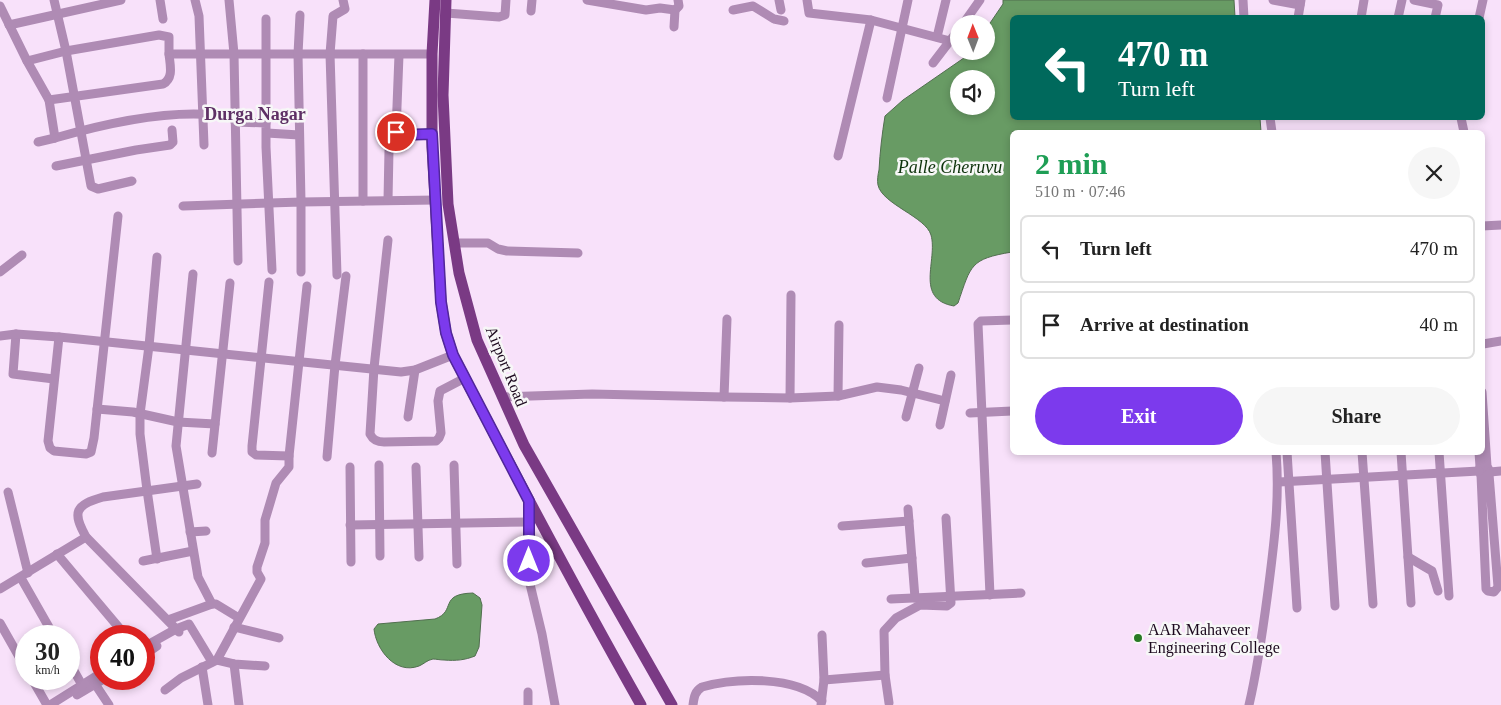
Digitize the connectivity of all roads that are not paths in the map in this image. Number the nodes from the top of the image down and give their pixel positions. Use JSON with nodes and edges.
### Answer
{"nodes":[{"id":1,"x":54,"y":0,"type":"edge"},
{"id":2,"x":121,"y":0,"type":"edge"},
{"id":3,"x":160,"y":0,"type":"edge"},
{"id":4,"x":195,"y":0,"type":"edge"},
{"id":5,"x":229,"y":0,"type":"edge"},
{"id":6,"x":343,"y":0,"type":"edge"},
{"id":7,"x":435,"y":0,"type":"edge"},
{"id":8,"x":446,"y":0,"type":"edge"},
{"id":9,"x":506,"y":0,"type":"edge"},
{"id":10,"x":532,"y":0,"type":"edge"},
{"id":11,"x":587,"y":0,"type":"edge"},
{"id":12,"x":678,"y":0,"type":"edge"},
{"id":13,"x":779,"y":0,"type":"edge"},
{"id":14,"x":807,"y":0,"type":"edge"},
{"id":15,"x":908,"y":0,"type":"edge"},
{"id":16,"x":946,"y":0,"type":"edge"},
{"id":17,"x":980,"y":0,"type":"edge"},
{"id":18,"x":1244,"y":0,"type":"edge"},
{"id":19,"x":1273,"y":0,"type":"edge"},
{"id":20,"x":1364,"y":0,"type":"edge"},
{"id":21,"x":1402,"y":0,"type":"edge"},
{"id":22,"x":1414,"y":0,"type":"edge"},
{"id":23,"x":1484,"y":0,"type":"edge"},
{"id":24,"x":603,"y":1,"type":"edge"},
{"id":25,"x":1301,"y":2,"type":"edge"},
{"id":26,"x":753,"y":3,"type":"edge"},
{"id":27,"x":1439,"y":3,"type":"edge"},
{"id":28,"x":0,"y":6,"type":"edge"},
{"id":29,"x":675,"y":10,"type":"junction"},
{"id":30,"x":733,"y":10,"type":"dead end"},
{"id":31,"x":781,"y":10,"type":"dead end"},
{"id":32,"x":531,"y":11,"type":"dead end"},
{"id":33,"x":446,"y":13,"type":"junction"},
{"id":34,"x":57,"y":15,"type":"junction"},
{"id":35,"x":300,"y":15,"type":"dead end"},
{"id":36,"x":969,"y":15,"type":"edge"},
{"id":37,"x":1244,"y":15,"type":"edge"},
{"id":38,"x":1299,"y":15,"type":"edge"},
{"id":39,"x":1362,"y":15,"type":"edge"},
{"id":40,"x":1399,"y":15,"type":"edge"},
{"id":41,"x":1480,"y":15,"type":"edge"},
{"id":42,"x":163,"y":19,"type":"dead end"},
{"id":43,"x":266,"y":19,"type":"dead end"},
{"id":44,"x":870,"y":20,"type":"junction"},
{"id":45,"x":784,"y":21,"type":"dead end"},
{"id":46,"x":9,"y":25,"type":"junction"},
{"id":47,"x":674,"y":27,"type":"dead end"},
{"id":48,"x":902,"y":28,"type":"junction"},
{"id":49,"x":936,"y":37,"type":"junction"},
{"id":50,"x":950,"y":41,"type":"joint"},
{"id":51,"x":66,"y":51,"type":"junction"},
{"id":52,"x":169,"y":54,"type":"junction"},
{"id":53,"x":202,"y":54,"type":"junction"},
{"id":54,"x":234,"y":54,"type":"junction"},
{"id":55,"x":298,"y":54,"type":"junction"},
{"id":56,"x":330,"y":54,"type":"junction"},
{"id":57,"x":363,"y":54,"type":"junction"},
{"id":58,"x":438,"y":54,"type":"junction"},
{"id":59,"x":267,"y":55,"type":"junction"},
{"id":60,"x":399,"y":55,"type":"junction"},
{"id":61,"x":27,"y":61,"type":"junction"},
{"id":62,"x":933,"y":63,"type":"dead end"},
{"id":63,"x":75,"y":95,"type":"junction"},
{"id":64,"x":887,"y":98,"type":"dead end"},
{"id":65,"x":49,"y":100,"type":"junction"},
{"id":66,"x":203,"y":114,"type":"junction"},
{"id":67,"x":216,"y":115,"type":"dead end"},
{"id":68,"x":235,"y":122,"type":"junction"},
{"id":69,"x":266,"y":123,"type":"junction"},
{"id":70,"x":81,"y":130,"type":"junction"},
{"id":71,"x":172,"y":130,"type":"dead end"},
{"id":72,"x":267,"y":133,"type":"junction"},
{"id":73,"x":432,"y":134,"type":"junction"},
{"id":74,"x":299,"y":135,"type":"junction"},
{"id":75,"x":55,"y":138,"type":"junction"},
{"id":76,"x":38,"y":142,"type":"dead end"},
{"id":77,"x":204,"y":145,"type":"dead end"},
{"id":78,"x":389,"y":150,"type":"dead end"},
{"id":79,"x":838,"y":156,"type":"dead end"},
{"id":80,"x":86,"y":160,"type":"junction"},
{"id":81,"x":56,"y":166,"type":"dead end"},
{"id":82,"x":132,"y":181,"type":"dead end"},
{"id":83,"x":388,"y":200,"type":"junction"},
{"id":84,"x":436,"y":200,"type":"junction"},
{"id":85,"x":363,"y":201,"type":"junction"},
{"id":86,"x":301,"y":202,"type":"junction"},
{"id":87,"x":334,"y":202,"type":"junction"},
{"id":88,"x":237,"y":204,"type":"junction"},
{"id":89,"x":269,"y":204,"type":"junction"},
{"id":90,"x":183,"y":206,"type":"dead end"},
{"id":91,"x":118,"y":216,"type":"dead end"},
{"id":92,"x":1501,"y":225,"type":"edge"},
{"id":93,"x":1485,"y":226,"type":"edge"},
{"id":94,"x":388,"y":240,"type":"dead end"},
{"id":95,"x":455,"y":243,"type":"junction"},
{"id":96,"x":578,"y":253,"type":"dead end"},
{"id":97,"x":22,"y":255,"type":"dead end"},
{"id":98,"x":157,"y":258,"type":"dead end"},
{"id":99,"x":238,"y":261,"type":"dead end"},
{"id":100,"x":272,"y":270,"type":"dead end"},
{"id":101,"x":0,"y":272,"type":"edge"},
{"id":102,"x":301,"y":272,"type":"dead end"},
{"id":103,"x":193,"y":274,"type":"dead end"},
{"id":104,"x":269,"y":282,"type":"dead end"},
{"id":105,"x":230,"y":283,"type":"dead end"},
{"id":106,"x":308,"y":286,"type":"dead end"},
{"id":107,"x":791,"y":295,"type":"dead end"},
{"id":108,"x":727,"y":320,"type":"dead end"},
{"id":109,"x":1010,"y":320,"type":"edge"},
{"id":110,"x":839,"y":325,"type":"dead end"},
{"id":111,"x":16,"y":334,"type":"junction"},
{"id":112,"x":0,"y":336,"type":"edge"},
{"id":113,"x":59,"y":337,"type":"junction"},
{"id":114,"x":105,"y":341,"type":"junction"},
{"id":115,"x":1501,"y":341,"type":"edge"},
{"id":116,"x":1485,"y":343,"type":"edge"},
{"id":117,"x":149,"y":346,"type":"junction"},
{"id":118,"x":186,"y":351,"type":"junction"},
{"id":119,"x":223,"y":354,"type":"junction"},
{"id":120,"x":453,"y":355,"type":"junction"},
{"id":121,"x":260,"y":358,"type":"junction"},
{"id":122,"x":299,"y":361,"type":"junction"},
{"id":123,"x":335,"y":365,"type":"junction"},
{"id":124,"x":374,"y":368,"type":"junction"},
{"id":125,"x":919,"y":368,"type":"dead end"},
{"id":126,"x":415,"y":370,"type":"junction"},
{"id":127,"x":951,"y":375,"type":"dead end"},
{"id":128,"x":465,"y":378,"type":"junction"},
{"id":129,"x":54,"y":379,"type":"junction"},
{"id":130,"x":913,"y":393,"type":"junction"},
{"id":131,"x":838,"y":396,"type":"junction"},
{"id":132,"x":502,"y":397,"type":"junction"},
{"id":133,"x":724,"y":397,"type":"junction"},
{"id":134,"x":790,"y":398,"type":"junction"},
{"id":135,"x":945,"y":401,"type":"junction"},
{"id":136,"x":97,"y":409,"type":"junction"},
{"id":137,"x":1010,"y":411,"type":"edge"},
{"id":138,"x":970,"y":413,"type":"dead end"},
{"id":139,"x":981,"y":413,"type":"junction"},
{"id":140,"x":140,"y":414,"type":"junction"},
{"id":141,"x":408,"y":417,"type":"dead end"},
{"id":142,"x":906,"y":417,"type":"dead end"},
{"id":143,"x":178,"y":422,"type":"junction"},
{"id":144,"x":215,"y":424,"type":"junction"},
{"id":145,"x":940,"y":425,"type":"dead end"},
{"id":146,"x":212,"y":453,"type":"dead end"},
{"id":147,"x":1276,"y":455,"type":"edge"},
{"id":148,"x":1287,"y":455,"type":"edge"},
{"id":149,"x":1324,"y":455,"type":"edge"},
{"id":150,"x":1362,"y":455,"type":"edge"},
{"id":151,"x":1401,"y":455,"type":"edge"},
{"id":152,"x":1439,"y":455,"type":"edge"},
{"id":153,"x":1480,"y":455,"type":"edge"},
{"id":154,"x":1484,"y":455,"type":"edge"},
{"id":155,"x":289,"y":456,"type":"junction"},
{"id":156,"x":327,"y":457,"type":"dead end"},
{"id":157,"x":379,"y":465,"type":"dead end"},
{"id":158,"x":454,"y":465,"type":"dead end"},
{"id":159,"x":350,"y":467,"type":"dead end"},
{"id":160,"x":416,"y":467,"type":"dead end"},
{"id":161,"x":1484,"y":471,"type":"junction"},
{"id":162,"x":1501,"y":471,"type":"edge"},
{"id":163,"x":1440,"y":474,"type":"junction"},
{"id":164,"x":1402,"y":476,"type":"junction"},
{"id":165,"x":1364,"y":478,"type":"junction"},
{"id":166,"x":1326,"y":480,"type":"junction"},
{"id":167,"x":1279,"y":482,"type":"junction"},
{"id":168,"x":1290,"y":482,"type":"junction"},
{"id":169,"x":197,"y":484,"type":"dead end"},
{"id":170,"x":182,"y":486,"type":"junction"},
{"id":171,"x":147,"y":490,"type":"junction"},
{"id":172,"x":8,"y":492,"type":"dead end"},
{"id":173,"x":529,"y":501,"type":"junction"},
{"id":174,"x":908,"y":509,"type":"dead end"},
{"id":175,"x":946,"y":518,"type":"dead end"},
{"id":176,"x":909,"y":521,"type":"junction"},
{"id":177,"x":529,"y":522,"type":"junction"},
{"id":178,"x":456,"y":523,"type":"junction"},
{"id":179,"x":350,"y":524,"type":"junction"},
{"id":180,"x":380,"y":524,"type":"junction"},
{"id":181,"x":418,"y":524,"type":"junction"},
{"id":182,"x":842,"y":526,"type":"dead end"},
{"id":183,"x":206,"y":531,"type":"dead end"},
{"id":184,"x":190,"y":532,"type":"junction"},
{"id":185,"x":86,"y":538,"type":"junction"},
{"id":186,"x":193,"y":551,"type":"junction"},
{"id":187,"x":57,"y":554,"type":"junction"},
{"id":188,"x":380,"y":556,"type":"dead end"},
{"id":189,"x":419,"y":557,"type":"dead end"},
{"id":190,"x":1408,"y":557,"type":"junction"},
{"id":191,"x":157,"y":558,"type":"junction"},
{"id":192,"x":912,"y":558,"type":"junction"},
{"id":193,"x":143,"y":561,"type":"dead end"},
{"id":194,"x":351,"y":562,"type":"dead end"},
{"id":195,"x":866,"y":563,"type":"dead end"},
{"id":196,"x":457,"y":564,"type":"dead end"},
{"id":197,"x":24,"y":575,"type":"junction"},
{"id":198,"x":0,"y":589,"type":"edge"},
{"id":199,"x":1438,"y":590,"type":"dead end"},
{"id":200,"x":1021,"y":594,"type":"dead end"},
{"id":201,"x":990,"y":595,"type":"junction"},
{"id":202,"x":951,"y":596,"type":"junction"},
{"id":203,"x":1449,"y":596,"type":"dead end"},
{"id":204,"x":915,"y":598,"type":"junction"},
{"id":205,"x":891,"y":599,"type":"dead end"},
{"id":206,"x":1411,"y":603,"type":"dead end"},
{"id":207,"x":212,"y":604,"type":"junction"},
{"id":208,"x":1373,"y":604,"type":"dead end"},
{"id":209,"x":1335,"y":606,"type":"dead end"},
{"id":210,"x":1297,"y":608,"type":"dead end"},
{"id":211,"x":239,"y":618,"type":"junction"},
{"id":212,"x":168,"y":620,"type":"junction"},
{"id":213,"x":0,"y":623,"type":"edge"},
{"id":214,"x":49,"y":625,"type":"edge"},
{"id":215,"x":117,"y":625,"type":"edge"},
{"id":216,"x":234,"y":627,"type":"junction"},
{"id":217,"x":180,"y":629,"type":"junction"},
{"id":218,"x":822,"y":635,"type":"dead end"},
{"id":219,"x":278,"y":638,"type":"dead end"},
{"id":220,"x":155,"y":642,"type":"edge"},
{"id":221,"x":155,"y":646,"type":"edge"},
{"id":222,"x":15,"y":650,"type":"edge"},
{"id":223,"x":214,"y":661,"type":"junction"},
{"id":224,"x":234,"y":664,"type":"junction"},
{"id":225,"x":265,"y":666,"type":"dead end"},
{"id":226,"x":202,"y":667,"type":"junction"},
{"id":227,"x":885,"y":675,"type":"junction"},
{"id":228,"x":824,"y":680,"type":"junction"},
{"id":229,"x":80,"y":681,"type":"edge"},
{"id":230,"x":90,"y":682,"type":"edge"},
{"id":231,"x":90,"y":684,"type":"edge"},
{"id":232,"x":82,"y":685,"type":"junction"},
{"id":233,"x":39,"y":690,"type":"edge"},
{"id":234,"x":100,"y":690,"type":"edge"},
{"id":235,"x":165,"y":690,"type":"dead end"},
{"id":236,"x":528,"y":692,"type":"dead end"},
{"id":237,"x":822,"y":703,"type":"edge"},
{"id":238,"x":889,"y":704,"type":"dead end"},
{"id":239,"x":48,"y":705,"type":"edge"},
{"id":240,"x":61,"y":705,"type":"edge"},
{"id":241,"x":109,"y":705,"type":"edge"},
{"id":242,"x":208,"y":705,"type":"edge"},
{"id":243,"x":239,"y":705,"type":"edge"},
{"id":244,"x":528,"y":705,"type":"edge"},
{"id":245,"x":555,"y":705,"type":"edge"},
{"id":246,"x":641,"y":705,"type":"edge"},
{"id":247,"x":672,"y":705,"type":"edge"},
{"id":248,"x":693,"y":705,"type":"edge"},
{"id":249,"x":1249,"y":705,"type":"edge"}],
"edges":[{"from":1,"to":34,"type":"street"},
{"from":2,"to":34,"type":"street"},
{"from":3,"to":42,"type":"street"},
{"from":4,"to":53,"type":"street"},
{"from":5,"to":54,"type":"street"},
{"from":6,"to":56,"type":"street"},
{"from":7,"to":58,"type":"main road","name":"Airport Road"},
{"from":8,"to":33,"type":"main road","name":"Airport Road"},
{"from":9,"to":33,"type":"street"},
{"from":10,"to":32,"type":"street"},
{"from":11,"to":24,"type":"street"},
{"from":12,"to":29,"type":"street"},
{"from":13,"to":31,"type":"street"},
{"from":14,"to":44,"type":"street"},
{"from":15,"to":48,"type":"street"},
{"from":16,"to":49,"type":"street"},
{"from":17,"to":36,"type":"street"},
{"from":18,"to":37,"type":"street"},
{"from":19,"to":25,"type":"street"},
{"from":20,"to":39,"type":"street"},
{"from":21,"to":40,"type":"street"},
{"from":22,"to":27,"type":"street"},
{"from":23,"to":41,"type":"street"},
{"from":24,"to":29,"type":"street"},
{"from":25,"to":38,"type":"street"},
{"from":26,"to":30,"type":"street"},
{"from":26,"to":45,"type":"street"},
{"from":28,"to":46,"type":"street"},
{"from":29,"to":47,"type":"street"},
{"from":33,"to":58,"type":"main road","name":"Airport Road"},
{"from":34,"to":46,"type":"street"},
{"from":34,"to":51,"type":"street"},
{"from":35,"to":55,"type":"street"},
{"from":43,"to":59,"type":"street"},
{"from":44,"to":48,"type":"street"},
{"from":44,"to":79,"type":"street"},
{"from":46,"to":61,"type":"street"},
{"from":48,"to":49,"type":"street"},
{"from":48,"to":64,"type":"street"},
{"from":49,"to":50,"type":"street"},
{"from":50,"to":62,"type":"street"},
{"from":51,"to":52,"type":"street"},
{"from":51,"to":61,"type":"street"},
{"from":51,"to":63,"type":"street"},
{"from":52,"to":53,"type":"street"},
{"from":52,"to":63,"type":"street"},
{"from":53,"to":54,"type":"street"},
{"from":53,"to":66,"type":"street"},
{"from":54,"to":59,"type":"street"},
{"from":54,"to":68,"type":"street"},
{"from":55,"to":56,"type":"street"},
{"from":55,"to":59,"type":"street"},
{"from":55,"to":74,"type":"street"},
{"from":56,"to":57,"type":"street"},
{"from":56,"to":87,"type":"street"},
{"from":57,"to":60,"type":"street"},
{"from":57,"to":85,"type":"street"},
{"from":58,"to":60,"type":"street"},
{"from":58,"to":73,"type":"main road","name":"Airport Road"},
{"from":58,"to":95,"type":"main road","name":"Airport Road"},
{"from":59,"to":69,"type":"street"},
{"from":60,"to":73,"type":"street"},
{"from":61,"to":65,"type":"street"},
{"from":63,"to":65,"type":"street"},
{"from":63,"to":70,"type":"street"},
{"from":65,"to":75,"type":"street"},
{"from":66,"to":67,"type":"street"},
{"from":66,"to":70,"type":"street"},
{"from":66,"to":77,"type":"street"},
{"from":68,"to":69,"type":"street"},
{"from":68,"to":88,"type":"street"},
{"from":69,"to":72,"type":"street"},
{"from":70,"to":75,"type":"street"},
{"from":70,"to":80,"type":"street"},
{"from":71,"to":80,"type":"street"},
{"from":72,"to":74,"type":"street"},
{"from":72,"to":89,"type":"street"},
{"from":73,"to":84,"type":"main road","name":"Airport Road"},
{"from":74,"to":86,"type":"street"},
{"from":75,"to":76,"type":"street"},
{"from":78,"to":83,"type":"street"},
{"from":80,"to":81,"type":"street"},
{"from":80,"to":82,"type":"street"},
{"from":83,"to":84,"type":"street"},
{"from":83,"to":85,"type":"street"},
{"from":84,"to":120,"type":"main road","name":"Airport Road"},
{"from":85,"to":87,"type":"street"},
{"from":86,"to":87,"type":"street"},
{"from":86,"to":89,"type":"street"},
{"from":86,"to":102,"type":"street"},
{"from":87,"to":123,"type":"street"},
{"from":88,"to":89,"type":"street"},
{"from":88,"to":90,"type":"street"},
{"from":88,"to":99,"type":"street"},
{"from":89,"to":100,"type":"street"},
{"from":91,"to":114,"type":"street"},
{"from":92,"to":93,"type":"street"},
{"from":94,"to":124,"type":"street"},
{"from":95,"to":96,"type":"street"},
{"from":95,"to":132,"type":"main road","name":"Airport Road"},
{"from":97,"to":101,"type":"street"},
{"from":98,"to":117,"type":"street"},
{"from":103,"to":118,"type":"street"},
{"from":104,"to":121,"type":"street"},
{"from":105,"to":119,"type":"street"},
{"from":106,"to":122,"type":"street"},
{"from":107,"to":134,"type":"street"},
{"from":108,"to":133,"type":"street"},
{"from":109,"to":139,"type":"street"},
{"from":110,"to":131,"type":"street"},
{"from":111,"to":112,"type":"street"},
{"from":111,"to":113,"type":"street"},
{"from":111,"to":129,"type":"street"},
{"from":113,"to":114,"type":"street"},
{"from":113,"to":129,"type":"street"},
{"from":114,"to":117,"type":"street"},
{"from":114,"to":136,"type":"street"},
{"from":115,"to":116,"type":"street"},
{"from":117,"to":118,"type":"street"},
{"from":117,"to":140,"type":"street"},
{"from":118,"to":119,"type":"street"},
{"from":118,"to":143,"type":"street"},
{"from":119,"to":121,"type":"street"},
{"from":119,"to":144,"type":"street"},
{"from":120,"to":126,"type":"street"},
{"from":120,"to":128,"type":"main road","name":"Airport Road"},
{"from":121,"to":122,"type":"street"},
{"from":121,"to":155,"type":"street"},
{"from":122,"to":123,"type":"street"},
{"from":122,"to":155,"type":"street"},
{"from":123,"to":124,"type":"street"},
{"from":123,"to":156,"type":"street"},
{"from":124,"to":126,"type":"street"},
{"from":124,"to":128,"type":"street"},
{"from":125,"to":130,"type":"street"},
{"from":126,"to":141,"type":"street"},
{"from":127,"to":135,"type":"street"},
{"from":128,"to":173,"type":"main road","name":"Airport Road"},
{"from":129,"to":136,"type":"street"},
{"from":130,"to":131,"type":"street"},
{"from":130,"to":135,"type":"street"},
{"from":130,"to":142,"type":"street"},
{"from":131,"to":134,"type":"street"},
{"from":132,"to":133,"type":"street"},
{"from":132,"to":247,"type":"main road","name":"Airport Road"},
{"from":133,"to":134,"type":"street"},
{"from":135,"to":145,"type":"street"},
{"from":136,"to":140,"type":"street"},
{"from":137,"to":139,"type":"street"},
{"from":138,"to":139,"type":"street"},
{"from":139,"to":201,"type":"street"},
{"from":140,"to":143,"type":"street"},
{"from":140,"to":171,"type":"street"},
{"from":143,"to":144,"type":"street"},
{"from":143,"to":170,"type":"street"},
{"from":144,"to":146,"type":"street"},
{"from":147,"to":167,"type":"street"},
{"from":148,"to":168,"type":"street"},
{"from":149,"to":166,"type":"street"},
{"from":150,"to":165,"type":"street"},
{"from":151,"to":164,"type":"street"},
{"from":152,"to":163,"type":"street"},
{"from":153,"to":161,"type":"street"},
{"from":154,"to":161,"type":"street"},
{"from":155,"to":211,"type":"street"},
{"from":157,"to":180,"type":"street"},
{"from":158,"to":178,"type":"street"},
{"from":159,"to":179,"type":"street"},
{"from":160,"to":181,"type":"street"},
{"from":161,"to":161,"type":"street"},
{"from":161,"to":162,"type":"street"},
{"from":161,"to":163,"type":"street"},
{"from":163,"to":164,"type":"street"},
{"from":163,"to":203,"type":"street"},
{"from":164,"to":165,"type":"street"},
{"from":164,"to":190,"type":"street"},
{"from":165,"to":166,"type":"street"},
{"from":165,"to":208,"type":"street"},
{"from":166,"to":168,"type":"street"},
{"from":166,"to":209,"type":"street"},
{"from":167,"to":168,"type":"street"},
{"from":167,"to":249,"type":"street"},
{"from":168,"to":210,"type":"street"},
{"from":169,"to":170,"type":"street"},
{"from":170,"to":171,"type":"street"},
{"from":170,"to":184,"type":"street"},
{"from":171,"to":185,"type":"street"},
{"from":171,"to":191,"type":"street"},
{"from":172,"to":197,"type":"street"},
{"from":173,"to":177,"type":"street","name":"Airport Road"},
{"from":173,"to":246,"type":"main road","name":"Airport Road"},
{"from":174,"to":176,"type":"street"},
{"from":175,"to":202,"type":"street"},
{"from":176,"to":182,"type":"street"},
{"from":176,"to":192,"type":"street"},
{"from":177,"to":178,"type":"street"},
{"from":177,"to":245,"type":"street","name":"Airport Road"},
{"from":178,"to":181,"type":"street"},
{"from":178,"to":196,"type":"street"},
{"from":179,"to":180,"type":"street"},
{"from":179,"to":194,"type":"street"},
{"from":180,"to":181,"type":"street"},
{"from":180,"to":188,"type":"street"},
{"from":181,"to":189,"type":"street"},
{"from":183,"to":184,"type":"street"},
{"from":184,"to":186,"type":"street"},
{"from":185,"to":187,"type":"street"},
{"from":185,"to":212,"type":"street"},
{"from":186,"to":191,"type":"street"},
{"from":186,"to":207,"type":"street"},
{"from":187,"to":197,"type":"street"},
{"from":187,"to":215,"type":"street"},
{"from":190,"to":199,"type":"street"},
{"from":190,"to":206,"type":"street"},
{"from":191,"to":193,"type":"street"},
{"from":192,"to":195,"type":"street"},
{"from":192,"to":204,"type":"street"},
{"from":197,"to":198,"type":"street"},
{"from":197,"to":214,"type":"street"},
{"from":200,"to":201,"type":"street"},
{"from":201,"to":202,"type":"street"},
{"from":202,"to":204,"type":"street"},
{"from":202,"to":227,"type":"street"},
{"from":204,"to":205,"type":"street"},
{"from":207,"to":211,"type":"street"},
{"from":207,"to":212,"type":"street"},
{"from":211,"to":216,"type":"street"},
{"from":212,"to":217,"type":"street"},
{"from":213,"to":222,"type":"street"},
{"from":216,"to":219,"type":"street"},
{"from":216,"to":223,"type":"street"},
{"from":217,"to":220,"type":"street"},
{"from":217,"to":221,"type":"street"},
{"from":217,"to":223,"type":"street"},
{"from":218,"to":228,"type":"street"},
{"from":223,"to":224,"type":"street"},
{"from":223,"to":226,"type":"street"},
{"from":224,"to":225,"type":"street"},
{"from":224,"to":243,"type":"street"},
{"from":226,"to":235,"type":"street"},
{"from":226,"to":242,"type":"street"},
{"from":227,"to":228,"type":"street"},
{"from":227,"to":238,"type":"street"},
{"from":228,"to":237,"type":"street"},
{"from":229,"to":232,"type":"street"},
{"from":230,"to":232,"type":"street"},
{"from":231,"to":240,"type":"street"},
{"from":232,"to":239,"type":"street"},
{"from":233,"to":239,"type":"street"},
{"from":234,"to":241,"type":"street"},
{"from":236,"to":244,"type":"street"},
{"from":237,"to":248,"type":"street"}]}
